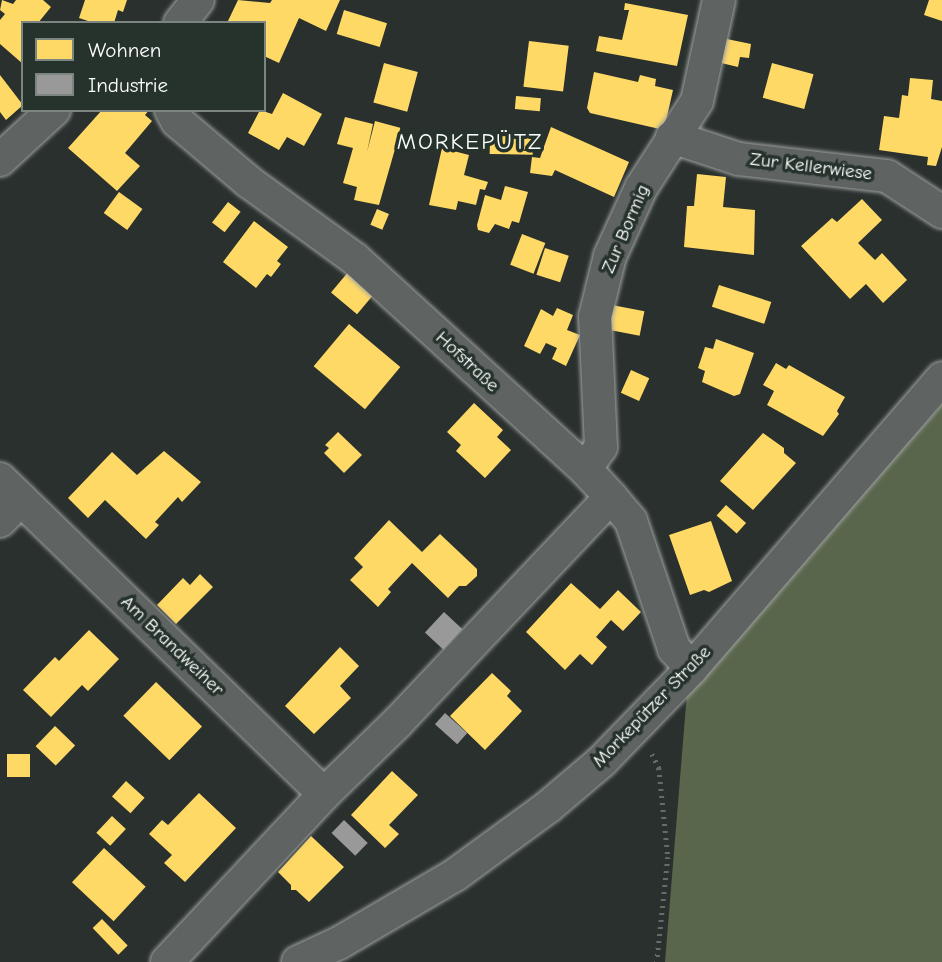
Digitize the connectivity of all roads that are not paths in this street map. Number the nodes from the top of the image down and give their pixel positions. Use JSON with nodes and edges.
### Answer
{"nodes":[{"id":1,"x":198,"y":0,"type":"edge"},
{"id":2,"x":719,"y":0,"type":"edge"},
{"id":3,"x":182,"y":21,"type":"edge"},
{"id":4,"x":52,"y":112,"type":"edge"},
{"id":5,"x":172,"y":112,"type":"edge"},
{"id":6,"x":673,"y":137,"type":"junction"},
{"id":7,"x":0,"y":160,"type":"edge"},
{"id":8,"x":942,"y":212,"type":"edge"},
{"id":9,"x":942,"y":378,"type":"edge"},
{"id":10,"x":585,"y":469,"type":"junction"},
{"id":11,"x":611,"y":497,"type":"junction"},
{"id":12,"x":7,"y":500,"type":"edge"},
{"id":13,"x":692,"y":668,"type":"junction"},
{"id":14,"x":324,"y":793,"type":"junction"},
{"id":15,"x":167,"y":962,"type":"edge"},
{"id":16,"x":298,"y":962,"type":"edge"}],
"edges":[{"from":1,"to":3,"type":"street"},
{"from":2,"to":6,"type":"street","name":"Zur Bormig"},
{"from":4,"to":7,"type":"street"},
{"from":5,"to":10,"type":"street","name":"Hofstraße"},
{"from":6,"to":8,"type":"street","name":"Zur Kellerwiese"},
{"from":6,"to":10,"type":"street","name":"Zur Bormig"},
{"from":9,"to":13,"type":"street","name":"Morkepützer Straße"},
{"from":10,"to":11,"type":"street","name":"Hofstraße"},
{"from":11,"to":13,"type":"street","name":"Hofstraße"},
{"from":11,"to":14,"type":"street"},
{"from":12,"to":14,"type":"street","name":"Am Brandweiher"},
{"from":13,"to":16,"type":"street","name":"Morkepützer Straße"},
{"from":14,"to":15,"type":"street"}]}
